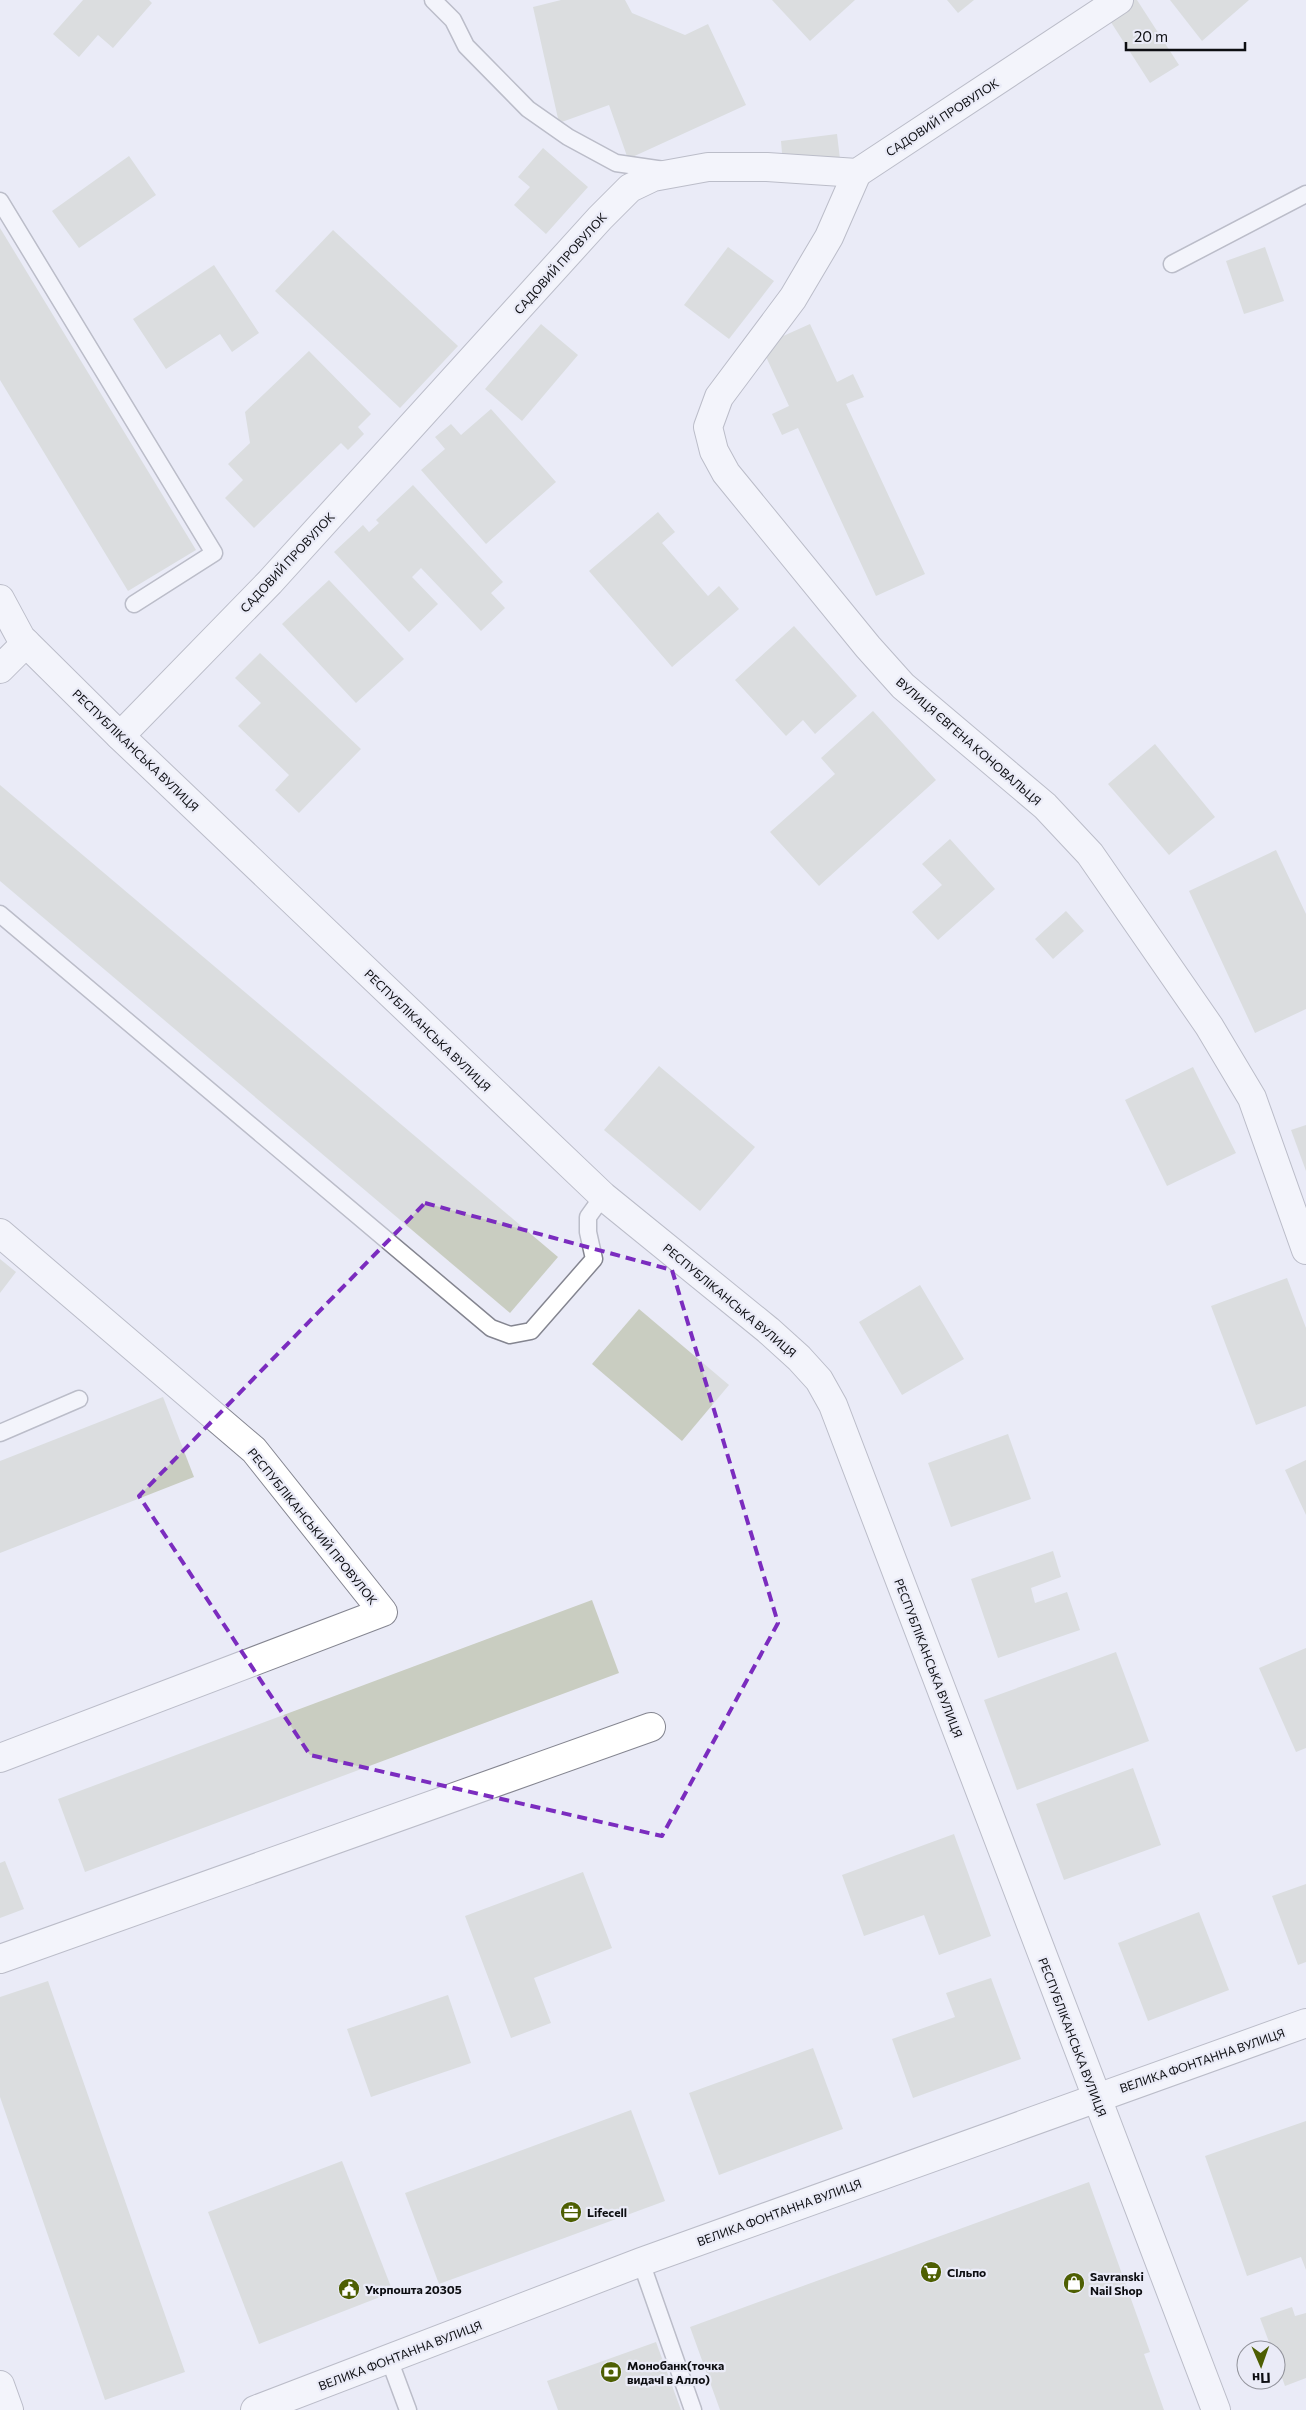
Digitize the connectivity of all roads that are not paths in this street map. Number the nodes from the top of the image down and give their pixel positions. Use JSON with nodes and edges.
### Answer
{"nodes":[{"id":1,"x":433,"y":0,"type":"edge"},
{"id":2,"x":1119,"y":0,"type":"edge"},
{"id":3,"x":684,"y":172,"type":"junction"},
{"id":4,"x":857,"y":173,"type":"junction"},
{"id":5,"x":1306,"y":194,"type":"edge"},
{"id":6,"x":0,"y":201,"type":"edge"},
{"id":7,"x":1172,"y":264,"type":"dead end"},
{"id":8,"x":0,"y":599,"type":"edge"},
{"id":9,"x":134,"y":604,"type":"dead end"},
{"id":10,"x":26,"y":643,"type":"junction"},
{"id":11,"x":0,"y":668,"type":"edge"},
{"id":12,"x":120,"y":736,"type":"junction"},
{"id":13,"x":0,"y":914,"type":"edge"},
{"id":14,"x":603,"y":1196,"type":"junction"},
{"id":15,"x":0,"y":1233,"type":"edge"},
{"id":16,"x":1306,"y":1250,"type":"edge"},
{"id":17,"x":79,"y":1399,"type":"dead end"},
{"id":18,"x":0,"y":1432,"type":"edge"},
{"id":19,"x":651,"y":1727,"type":"dead end"},
{"id":20,"x":0,"y":1758,"type":"edge"},
{"id":21,"x":0,"y":1958,"type":"edge"},
{"id":22,"x":1306,"y":2023,"type":"edge"},
{"id":23,"x":1095,"y":2097,"type":"junction"},
{"id":24,"x":641,"y":2262,"type":"junction"},
{"id":25,"x":389,"y":2359,"type":"junction"},
{"id":26,"x":0,"y":2385,"type":"edge"},
{"id":27,"x":9,"y":2410,"type":"edge"},
{"id":28,"x":255,"y":2410,"type":"edge"},
{"id":29,"x":408,"y":2410,"type":"edge"},
{"id":30,"x":693,"y":2410,"type":"edge"},
{"id":31,"x":1216,"y":2410,"type":"edge"}],
"edges":[{"from":1,"to":3,"type":"lane"},
{"from":2,"to":4,"type":"street","name":"САДОВИЙ ПРОВУЛОК"},
{"from":3,"to":4,"type":"street","name":"САДОВИЙ ПРОВУЛОК"},
{"from":3,"to":12,"type":"street","name":"САДОВИЙ ПРОВУЛОК"},
{"from":4,"to":16,"type":"street","name":"ВУЛИЦЯ ЄВГЕНА КОНОВАЛЬЦЯ"},
{"from":5,"to":7,"type":"lane"},
{"from":6,"to":9,"type":"lane"},
{"from":8,"to":10,"type":"street","name":"РЕСПУБЛІКАНСЬКА ВУЛИЦЯ"},
{"from":10,"to":11,"type":"street"},
{"from":10,"to":12,"type":"street","name":"РЕСПУБЛІКАНСЬКА ВУЛИЦЯ"},
{"from":12,"to":14,"type":"street","name":"РЕСПУБЛІКАНСЬКА ВУЛИЦЯ"},
{"from":13,"to":14,"type":"lane"},
{"from":14,"to":23,"type":"street","name":"РЕСПУБЛІКАНСЬКА ВУЛИЦЯ"},
{"from":15,"to":20,"type":"street","name":"РЕСПУБЛІКАНСЬКИЙ ПРОВУЛОК"},
{"from":17,"to":18,"type":"lane"},
{"from":19,"to":21,"type":"street"},
{"from":22,"to":23,"type":"street","name":"ВЕЛИКА ФОНТАННА ВУЛИЦЯ"},
{"from":23,"to":24,"type":"street","name":"ВЕЛИКА ФОНТАННА ВУЛИЦЯ"},
{"from":23,"to":31,"type":"street","name":"РЕСПУБЛІКАНСЬКА ВУЛИЦЯ"},
{"from":24,"to":25,"type":"street","name":"ВЕЛИКА ФОНТАННА ВУЛИЦЯ"},
{"from":24,"to":30,"type":"lane"},
{"from":25,"to":28,"type":"street","name":"ВЕЛИКА ФОНТАННА ВУЛИЦЯ"},
{"from":25,"to":29,"type":"lane"},
{"from":26,"to":27,"type":"street"}]}
